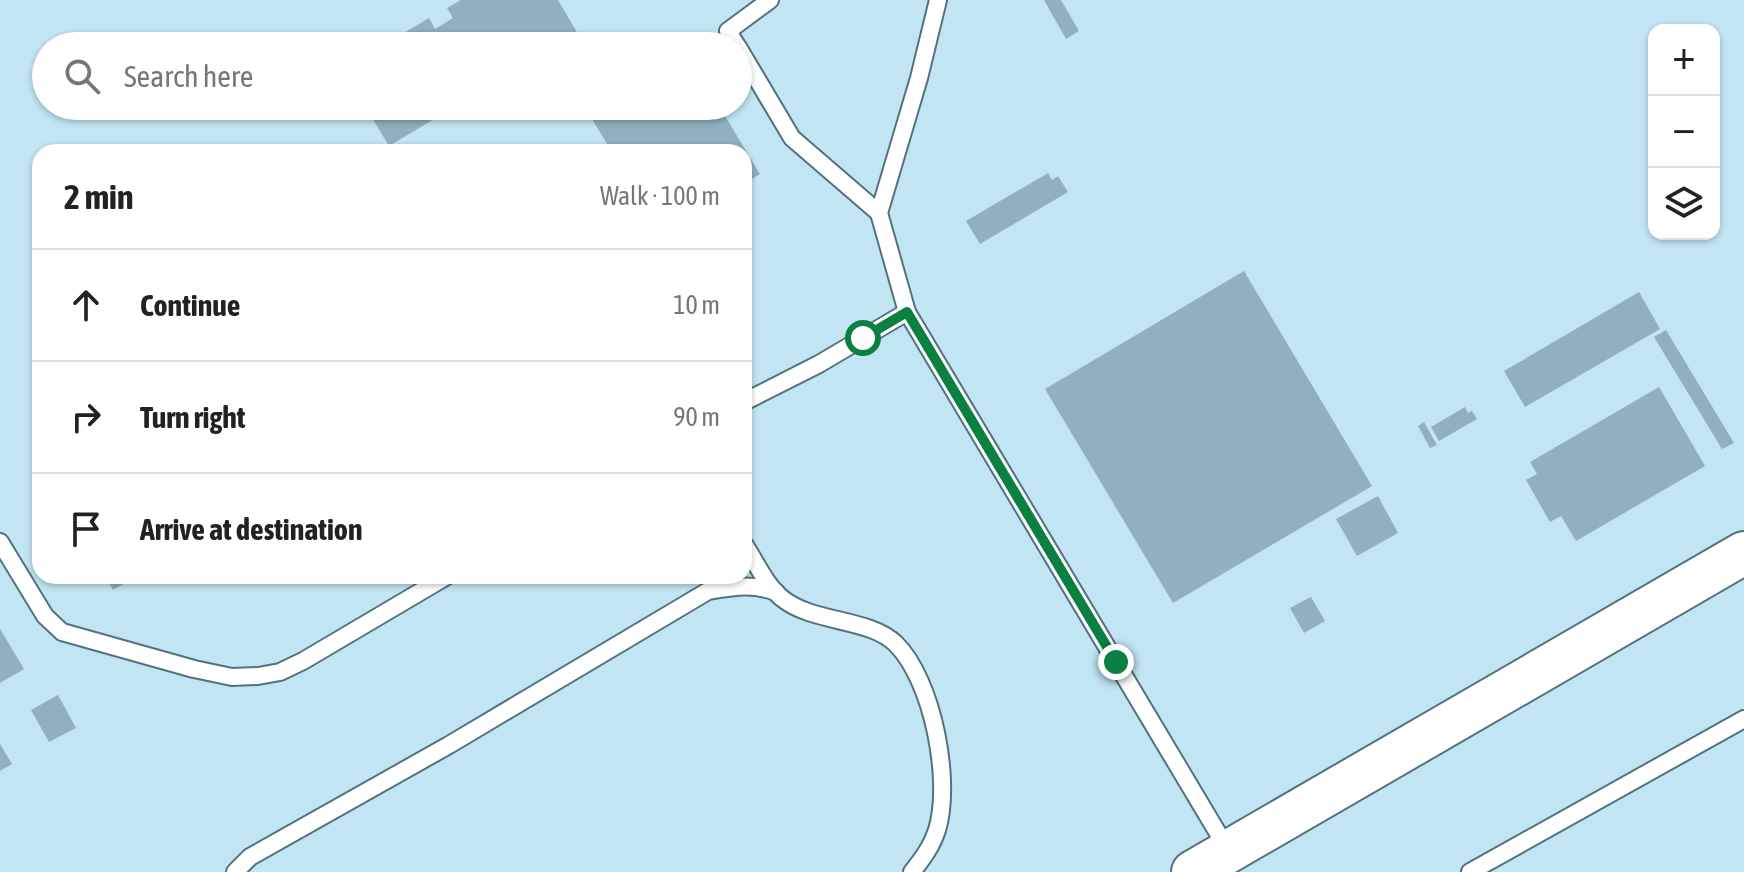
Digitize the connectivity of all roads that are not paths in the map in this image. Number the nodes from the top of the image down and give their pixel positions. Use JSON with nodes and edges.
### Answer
{"nodes":[{"id":1,"x":770,"y":0,"type":"edge"},
{"id":2,"x":938,"y":0,"type":"edge"},
{"id":3,"x":729,"y":32,"type":"edge"},
{"id":4,"x":752,"y":70,"type":"edge"},
{"id":5,"x":879,"y":213,"type":"junction"},
{"id":6,"x":907,"y":312,"type":"junction"},
{"id":7,"x":752,"y":398,"type":"edge"},
{"id":8,"x":0,"y":542,"type":"edge"},
{"id":9,"x":1744,"y":553,"type":"edge"},
{"id":10,"x":752,"y":556,"type":"edge"},
{"id":11,"x":433,"y":584,"type":"edge"},
{"id":12,"x":776,"y":592,"type":"junction"},
{"id":13,"x":1744,"y":719,"type":"edge"},
{"id":14,"x":1228,"y":851,"type":"junction"},
{"id":15,"x":235,"y":872,"type":"edge"},
{"id":16,"x":912,"y":872,"type":"edge"},
{"id":17,"x":1193,"y":872,"type":"edge"},
{"id":18,"x":1470,"y":872,"type":"edge"}],
"edges":[{"from":1,"to":3,"type":"lane"},
{"from":2,"to":5,"type":"lane"},
{"from":4,"to":5,"type":"lane"},
{"from":5,"to":6,"type":"lane"},
{"from":6,"to":7,"type":"lane"},
{"from":6,"to":14,"type":"lane"},
{"from":8,"to":11,"type":"lane"},
{"from":9,"to":14,"type":"street"},
{"from":10,"to":12,"type":"lane"},
{"from":12,"to":15,"type":"lane"},
{"from":12,"to":16,"type":"lane"},
{"from":13,"to":18,"type":"lane"},
{"from":14,"to":17,"type":"street"}]}
